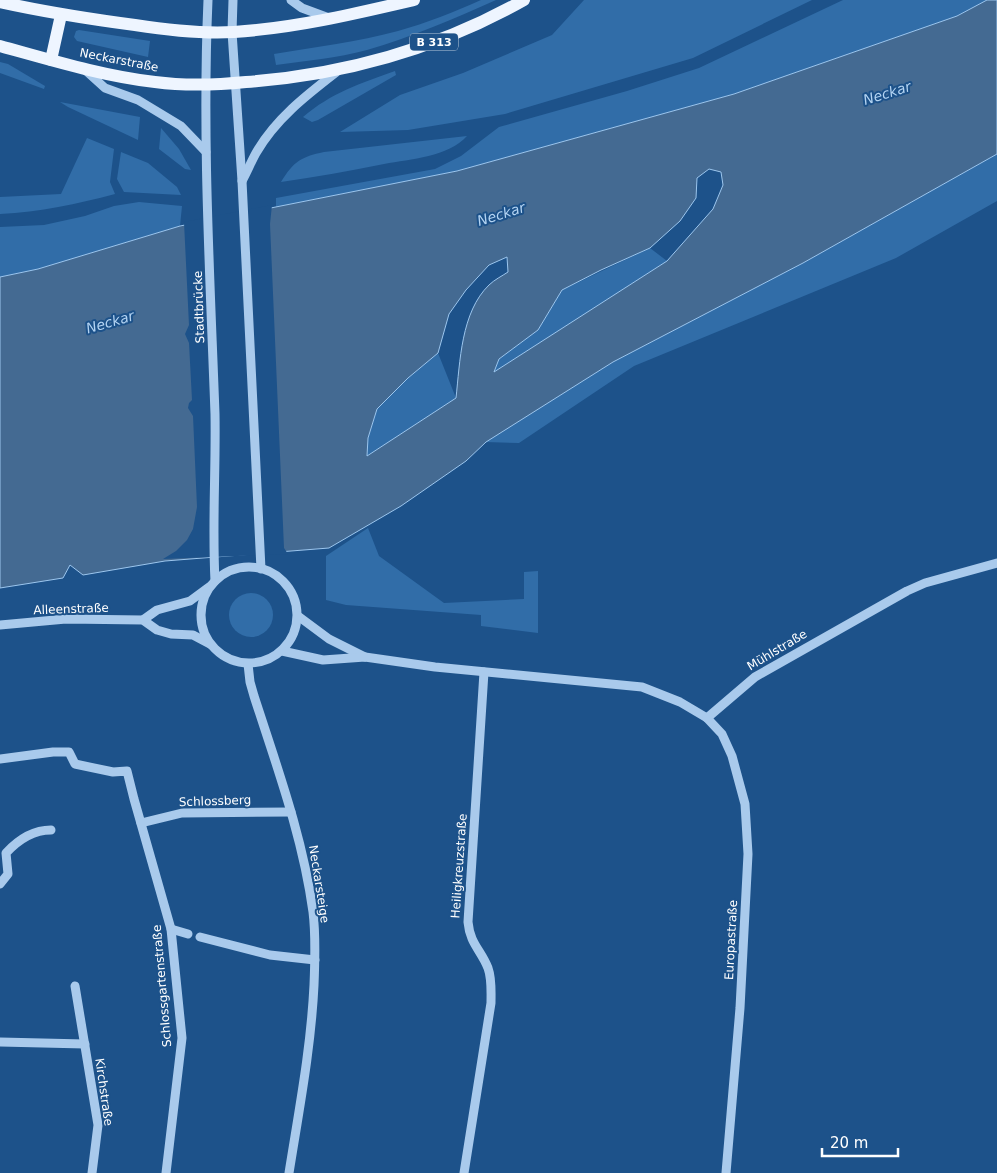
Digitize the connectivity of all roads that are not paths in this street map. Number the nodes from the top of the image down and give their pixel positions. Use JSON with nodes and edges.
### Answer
{"nodes":[{"id":1,"x":208,"y":0,"type":"edge"},
{"id":2,"x":233,"y":0,"type":"edge"},
{"id":3,"x":291,"y":0,"type":"edge"},
{"id":4,"x":414,"y":0,"type":"edge"},
{"id":5,"x":524,"y":0,"type":"edge"},
{"id":6,"x":0,"y":2,"type":"edge"},
{"id":7,"x":62,"y":15,"type":"junction"},
{"id":8,"x":332,"y":19,"type":"junction"},
{"id":9,"x":207,"y":32,"type":"junction"},
{"id":10,"x":232,"y":32,"type":"junction"},
{"id":11,"x":0,"y":46,"type":"edge"},
{"id":12,"x":51,"y":60,"type":"junction"},
{"id":13,"x":83,"y":68,"type":"junction"},
{"id":14,"x":339,"y":70,"type":"junction"},
{"id":15,"x":236,"y":83,"type":"junction"},
{"id":16,"x":205,"y":84,"type":"junction"},
{"id":17,"x":206,"y":152,"type":"junction"},
{"id":18,"x":242,"y":181,"type":"junction"},
{"id":19,"x":997,"y":563,"type":"edge"},
{"id":20,"x":261,"y":565,"type":"junction"},
{"id":21,"x":213,"y":583,"type":"junction"},
{"id":22,"x":298,"y":616,"type":"junction"},
{"id":23,"x":143,"y":620,"type":"junction"},
{"id":24,"x":0,"y":626,"type":"edge"},
{"id":25,"x":210,"y":644,"type":"junction"},
{"id":26,"x":282,"y":651,"type":"junction"},
{"id":27,"x":365,"y":657,"type":"junction"},
{"id":28,"x":248,"y":664,"type":"junction"},
{"id":29,"x":484,"y":672,"type":"junction"},
{"id":30,"x":706,"y":718,"type":"junction"},
{"id":31,"x":0,"y":759,"type":"edge"},
{"id":32,"x":291,"y":812,"type":"junction"},
{"id":33,"x":141,"y":823,"type":"junction"},
{"id":34,"x":51,"y":830,"type":"dead end"},
{"id":35,"x":0,"y":884,"type":"edge"},
{"id":36,"x":171,"y":929,"type":"junction"},
{"id":37,"x":188,"y":934,"type":"dead end"},
{"id":38,"x":200,"y":937,"type":"dead end"},
{"id":39,"x":315,"y":960,"type":"junction"},
{"id":40,"x":75,"y":986,"type":"dead end"},
{"id":41,"x":0,"y":1042,"type":"edge"},
{"id":42,"x":85,"y":1044,"type":"junction"},
{"id":43,"x":92,"y":1173,"type":"edge"},
{"id":44,"x":166,"y":1173,"type":"edge"},
{"id":45,"x":289,"y":1173,"type":"edge"},
{"id":46,"x":464,"y":1173,"type":"edge"},
{"id":47,"x":726,"y":1173,"type":"edge"}],
"edges":[{"from":1,"to":9,"type":"street","name":"Stadtbrücke"},
{"from":2,"to":10,"type":"street"},
{"from":3,"to":8,"type":"street"},
{"from":4,"to":8,"type":"main road"},
{"from":5,"to":14,"type":"main road","number":"B 313"},
{"from":6,"to":7,"type":"main road"},
{"from":7,"to":9,"type":"main road"},
{"from":7,"to":12,"type":"main road"},
{"from":8,"to":10,"type":"main road"},
{"from":9,"to":10,"type":"main road"},
{"from":9,"to":16,"type":"street","name":"Stadtbrücke"},
{"from":10,"to":15,"type":"street"},
{"from":11,"to":12,"type":"main road","name":"Neckarstraße","number":"B 313"},
{"from":12,"to":13,"type":"main road","name":"Neckarstraße","number":"B 313"},
{"from":13,"to":16,"type":"main road","name":"Neckarstraße","number":"B 313"},
{"from":13,"to":17,"type":"street"},
{"from":14,"to":15,"type":"main road","number":"B 313"},
{"from":14,"to":18,"type":"street"},
{"from":15,"to":16,"type":"main road","name":"Neckarstraße","number":"B 313"},
{"from":15,"to":18,"type":"street"},
{"from":16,"to":17,"type":"street","name":"Stadtbrücke"},
{"from":17,"to":21,"type":"street","name":"Stadtbrücke"},
{"from":18,"to":20,"type":"street"},
{"from":19,"to":30,"type":"street","name":"Mühlstraße"},
{"from":20,"to":21,"type":"street"},
{"from":20,"to":22,"type":"street"},
{"from":21,"to":23,"type":"street","name":"Alleenstraße"},
{"from":21,"to":25,"type":"street"},
{"from":22,"to":26,"type":"street"},
{"from":22,"to":27,"type":"street"},
{"from":23,"to":24,"type":"street","name":"Alleenstraße"},
{"from":23,"to":25,"type":"street","name":"Alleenstraße"},
{"from":25,"to":28,"type":"street"},
{"from":26,"to":27,"type":"street"},
{"from":26,"to":28,"type":"street"},
{"from":27,"to":29,"type":"street"},
{"from":28,"to":32,"type":"street","name":"Neckarsteige"},
{"from":29,"to":30,"type":"street"},
{"from":29,"to":46,"type":"street","name":"Heiligkreuzstraße"},
{"from":30,"to":47,"type":"street","name":"Europastraße"},
{"from":31,"to":33,"type":"street","name":"Schlossgartenstraße"},
{"from":32,"to":33,"type":"street","name":"Schlossberg"},
{"from":32,"to":39,"type":"street","name":"Neckarsteige"},
{"from":33,"to":36,"type":"street","name":"Schlossgartenstraße"},
{"from":34,"to":35,"type":"street"},
{"from":36,"to":37,"type":"street"},
{"from":36,"to":44,"type":"street","name":"Schlossgartenstraße"},
{"from":38,"to":39,"type":"street"},
{"from":39,"to":45,"type":"street","name":"Neckarsteige"},
{"from":40,"to":42,"type":"street","name":"Kirchstraße"},
{"from":41,"to":42,"type":"street","name":"Kirchstraße"},
{"from":42,"to":43,"type":"street","name":"Kirchstraße"}]}
